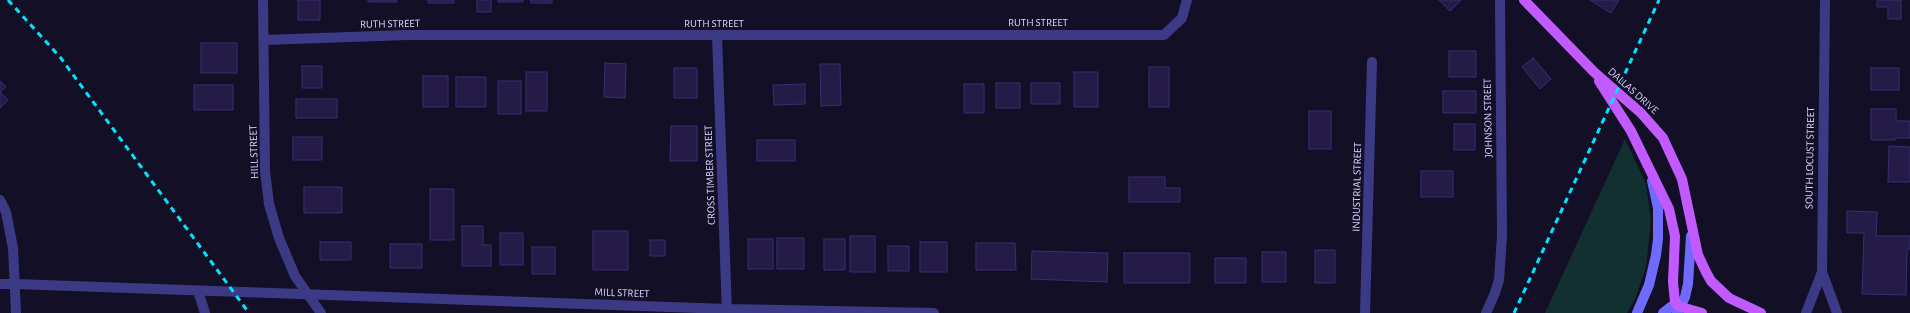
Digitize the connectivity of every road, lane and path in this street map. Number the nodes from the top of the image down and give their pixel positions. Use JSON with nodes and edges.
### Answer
{"nodes":[{"id":1,"x":263,"y":0,"type":"edge"},
{"id":2,"x":1187,"y":0,"type":"edge"},
{"id":3,"x":1500,"y":0,"type":"edge"},
{"id":4,"x":1524,"y":0,"type":"edge"},
{"id":5,"x":1825,"y":0,"type":"edge"},
{"id":6,"x":717,"y":36,"type":"junction"},
{"id":7,"x":264,"y":40,"type":"junction"},
{"id":8,"x":1372,"y":62,"type":"dead end"},
{"id":9,"x":1594,"y":72,"type":"junction"},
{"id":10,"x":1647,"y":164,"type":"junction"},
{"id":11,"x":0,"y":200,"type":"edge"},
{"id":12,"x":1690,"y":216,"type":"junction"},
{"id":13,"x":1822,"y":272,"type":"junction"},
{"id":14,"x":0,"y":284,"type":"edge"},
{"id":15,"x":16,"y":284,"type":"junction"},
{"id":16,"x":198,"y":291,"type":"junction"},
{"id":17,"x":308,"y":295,"type":"junction"},
{"id":18,"x":1678,"y":309,"type":"edge"},
{"id":19,"x":727,"y":311,"type":"edge"},
{"id":20,"x":16,"y":313,"type":"edge"},
{"id":21,"x":205,"y":313,"type":"edge"},
{"id":22,"x":321,"y":313,"type":"edge"},
{"id":23,"x":934,"y":313,"type":"edge"},
{"id":24,"x":1365,"y":313,"type":"edge"},
{"id":25,"x":1486,"y":313,"type":"edge"},
{"id":26,"x":1637,"y":313,"type":"edge"},
{"id":27,"x":1663,"y":313,"type":"edge"},
{"id":28,"x":1702,"y":313,"type":"edge"},
{"id":29,"x":1761,"y":313,"type":"edge"},
{"id":30,"x":1806,"y":313,"type":"edge"},
{"id":31,"x":1837,"y":313,"type":"edge"}],
"edges":[{"from":1,"to":7,"type":"street","name":"HILL STREET"},
{"from":2,"to":6,"type":"street","name":"RUTH STREET"},
{"from":3,"to":25,"type":"street","name":"JOHNSON STREET"},
{"from":4,"to":9,"type":"main road","name":"DALLAS DRIVE"},
{"from":5,"to":13,"type":"street","name":"SOUTH LOCUST STREET"},
{"from":6,"to":7,"type":"street","name":"RUTH STREET"},
{"from":6,"to":19,"type":"street","name":"CROSS TIMBER STREET"},
{"from":7,"to":17,"type":"street","name":"HILL STREET"},
{"from":8,"to":24,"type":"street","name":"INDUSTRIAL STREET"},
{"from":9,"to":10,"type":"main road","name":"DALLAS DRIVE"},
{"from":9,"to":12,"type":"main road","name":"DALLAS DRIVE"},
{"from":10,"to":18,"type":"main road","name":"DALLAS DRIVE"},
{"from":10,"to":26,"type":"main road","name":"DALLAS DRIVE"},
{"from":11,"to":15,"type":"street"},
{"from":12,"to":18,"type":"main road","name":"DALLAS DRIVE"},
{"from":12,"to":29,"type":"main road","name":"DALLAS DRIVE"},
{"from":13,"to":30,"type":"street","name":"SOUTH LOCUST STREET"},
{"from":13,"to":31,"type":"street"},
{"from":14,"to":15,"type":"street","name":"MILL STREET"},
{"from":15,"to":16,"type":"street","name":"MILL STREET"},
{"from":15,"to":20,"type":"street"},
{"from":16,"to":17,"type":"street","name":"MILL STREET"},
{"from":16,"to":21,"type":"street"},
{"from":17,"to":19,"type":"street","name":"MILL STREET"},
{"from":17,"to":22,"type":"street","name":"HILL STREET"},
{"from":18,"to":27,"type":"main road"},
{"from":18,"to":28,"type":"main road"},
{"from":19,"to":23,"type":"street","name":"MILL STREET"}]}
